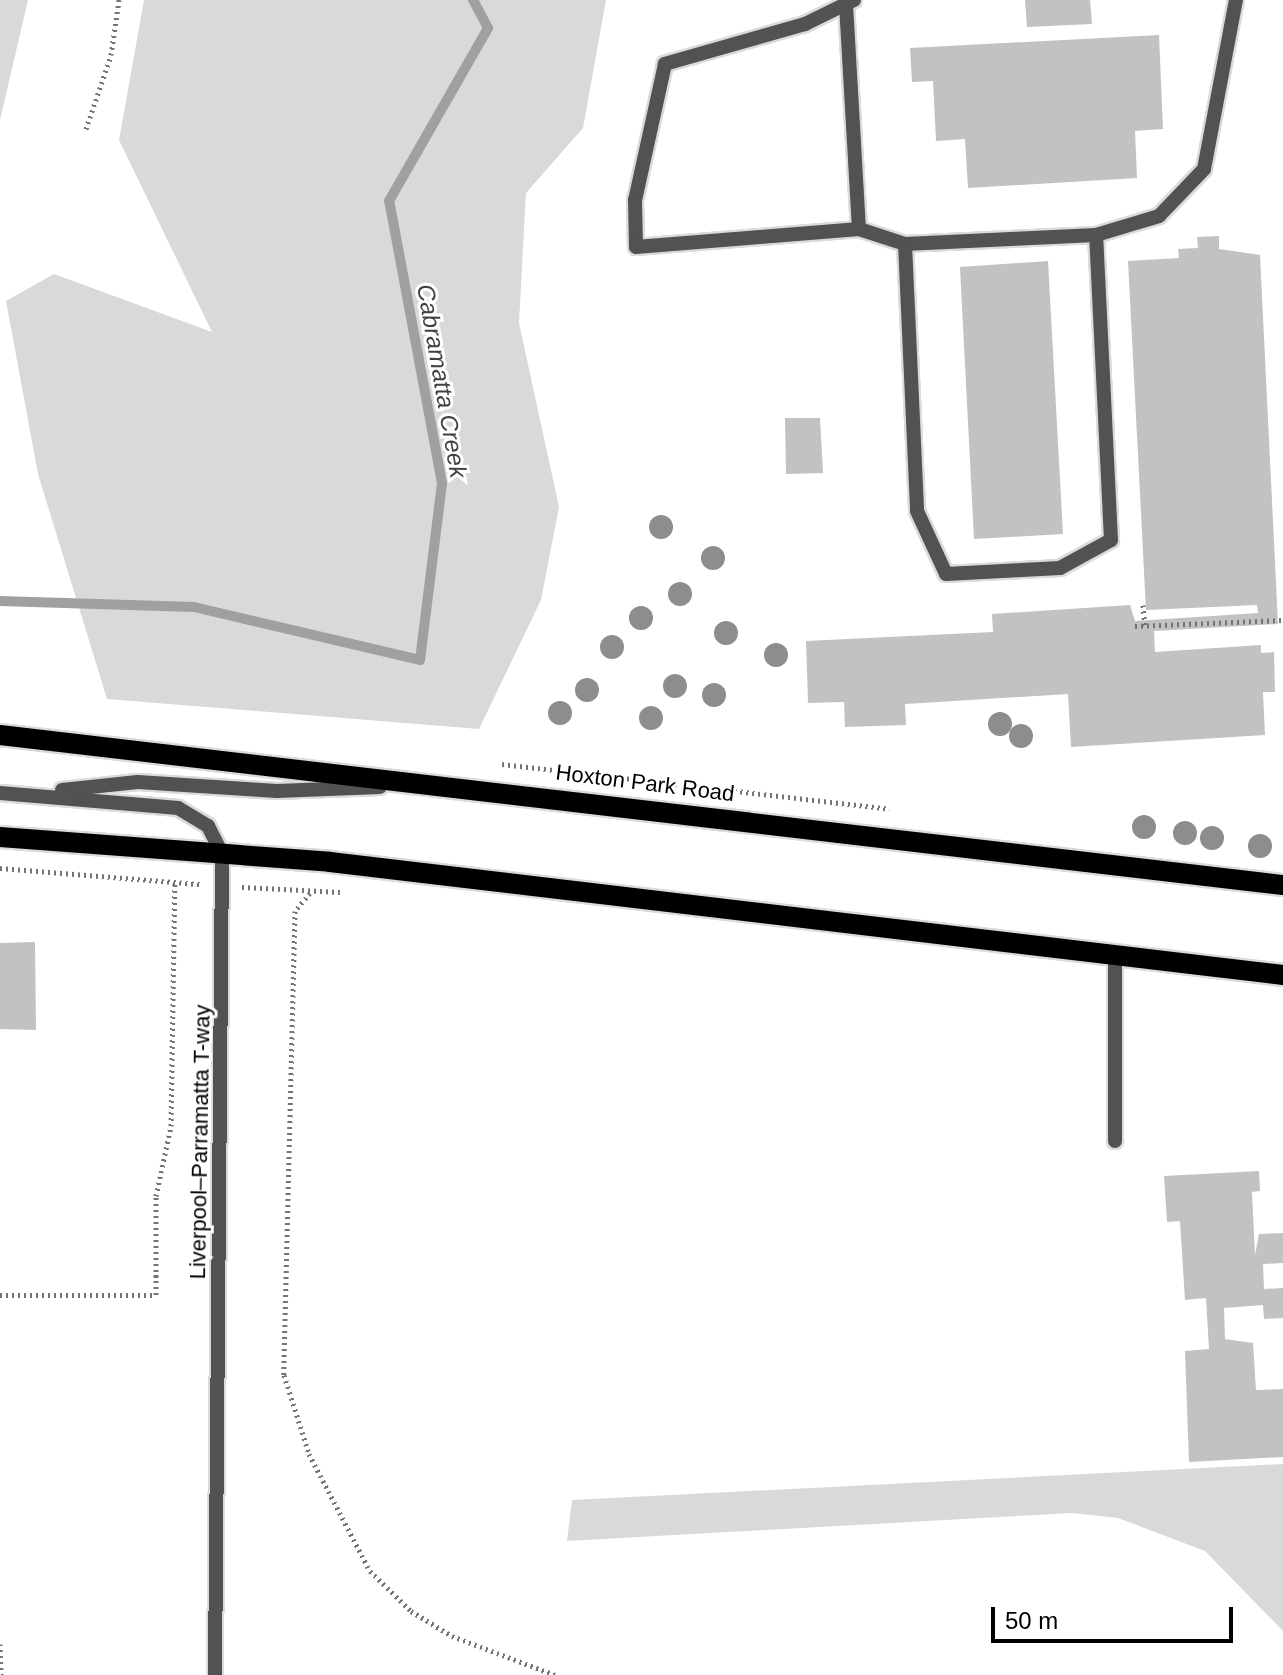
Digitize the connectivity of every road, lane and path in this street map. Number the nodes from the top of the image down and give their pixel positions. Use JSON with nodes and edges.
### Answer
{"nodes":[{"id":1,"x":119,"y":0,"type":"edge"},
{"id":2,"x":1236,"y":0,"type":"edge"},
{"id":3,"x":850,"y":2,"type":"edge"},
{"id":4,"x":86,"y":129,"type":"dead end"},
{"id":5,"x":859,"y":229,"type":"junction"},
{"id":6,"x":1096,"y":235,"type":"junction"},
{"id":7,"x":905,"y":244,"type":"junction"},
{"id":8,"x":1143,"y":605,"type":"dead end"},
{"id":9,"x":1283,"y":620,"type":"edge"},
{"id":10,"x":1135,"y":626,"type":"dead end"},
{"id":11,"x":1145,"y":626,"type":"junction"},
{"id":12,"x":0,"y":735,"type":"edge"},
{"id":13,"x":453,"y":784,"type":"junction"},
{"id":14,"x":0,"y":793,"type":"edge"},
{"id":15,"x":18,"y":795,"type":"junction"},
{"id":16,"x":0,"y":837,"type":"edge"},
{"id":17,"x":222,"y":853,"type":"junction"},
{"id":18,"x":0,"y":868,"type":"edge"},
{"id":19,"x":1283,"y":885,"type":"edge"},
{"id":20,"x":310,"y":893,"type":"dead end"},
{"id":21,"x":1115,"y":954,"type":"junction"},
{"id":22,"x":1283,"y":975,"type":"edge"},
{"id":23,"x":1115,"y":1141,"type":"dead end"},
{"id":24,"x":0,"y":1295,"type":"edge"},
{"id":25,"x":0,"y":1644,"type":"edge"},
{"id":26,"x":1,"y":1675,"type":"edge"},
{"id":27,"x":215,"y":1675,"type":"edge"},
{"id":28,"x":555,"y":1675,"type":"edge"}],
"edges":[{"from":1,"to":4,"type":"path"},
{"from":2,"to":6,"type":"lane"},
{"from":3,"to":5,"type":"lane"},
{"from":3,"to":5,"type":"lane"},
{"from":5,"to":7,"type":"lane"},
{"from":6,"to":7,"type":"lane"},
{"from":6,"to":7,"type":"lane"},
{"from":8,"to":11,"type":"path"},
{"from":9,"to":11,"type":"path"},
{"from":10,"to":11,"type":"path"},
{"from":12,"to":13,"type":"main road","name":"Hoxton Park Road"},
{"from":13,"to":15,"type":"lane"},
{"from":13,"to":19,"type":"main road","name":"Hoxton Park Road"},
{"from":14,"to":15,"type":"lane"},
{"from":15,"to":17,"type":"lane"},
{"from":16,"to":17,"type":"main road"},
{"from":17,"to":21,"type":"main road"},
{"from":17,"to":27,"type":"lane","name":"Liverpool–Parramatta T-way"},
{"from":18,"to":24,"type":"path"},
{"from":20,"to":28,"type":"path"},
{"from":21,"to":22,"type":"main road"},
{"from":21,"to":23,"type":"lane"},
{"from":25,"to":26,"type":"path"}]}
